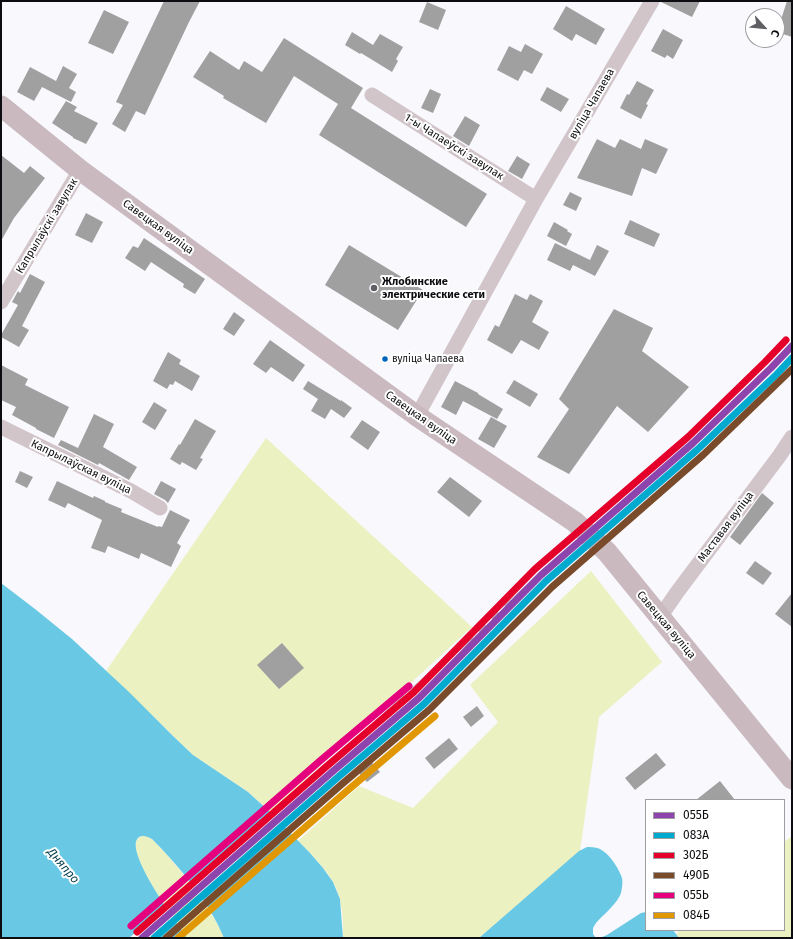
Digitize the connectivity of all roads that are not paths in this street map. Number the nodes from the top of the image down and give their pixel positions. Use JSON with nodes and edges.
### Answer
{"nodes":[{"id":1,"x":648,"y":2,"type":"edge"},
{"id":2,"x":372,"y":95,"type":"dead end"},
{"id":3,"x":1,"y":106,"type":"edge"},
{"id":4,"x":80,"y":170,"type":"junction"},
{"id":5,"x":536,"y":199,"type":"junction"},
{"id":6,"x":1,"y":302,"type":"edge"},
{"id":7,"x":417,"y":416,"type":"junction"},
{"id":8,"x":1,"y":427,"type":"edge"},
{"id":9,"x":792,"y":437,"type":"edge"},
{"id":10,"x":160,"y":508,"type":"dead end"},
{"id":11,"x":660,"y":617,"type":"junction"},
{"id":12,"x":792,"y":779,"type":"edge"}],
"edges":[{"from":1,"to":5,"type":"street","name":"вуліца Чапаева"},
{"from":2,"to":5,"type":"street","name":"1-ы Чапаеўскі завулак"},
{"from":3,"to":4,"type":"main road","name":"Савецкая вуліца"},
{"from":4,"to":6,"type":"street","name":"Капрылаўскі завулак"},
{"from":4,"to":7,"type":"main road","name":"Савецкая вуліца"},
{"from":5,"to":7,"type":"street","name":"вуліца Чапаева"},
{"from":7,"to":11,"type":"main road","name":"Савецкая вуліца"},
{"from":8,"to":10,"type":"street","name":"Капрылаўская вуліца"},
{"from":9,"to":11,"type":"street","name":"Маставая вуліца"},
{"from":11,"to":12,"type":"main road","name":"Савецкая вуліца"}]}
